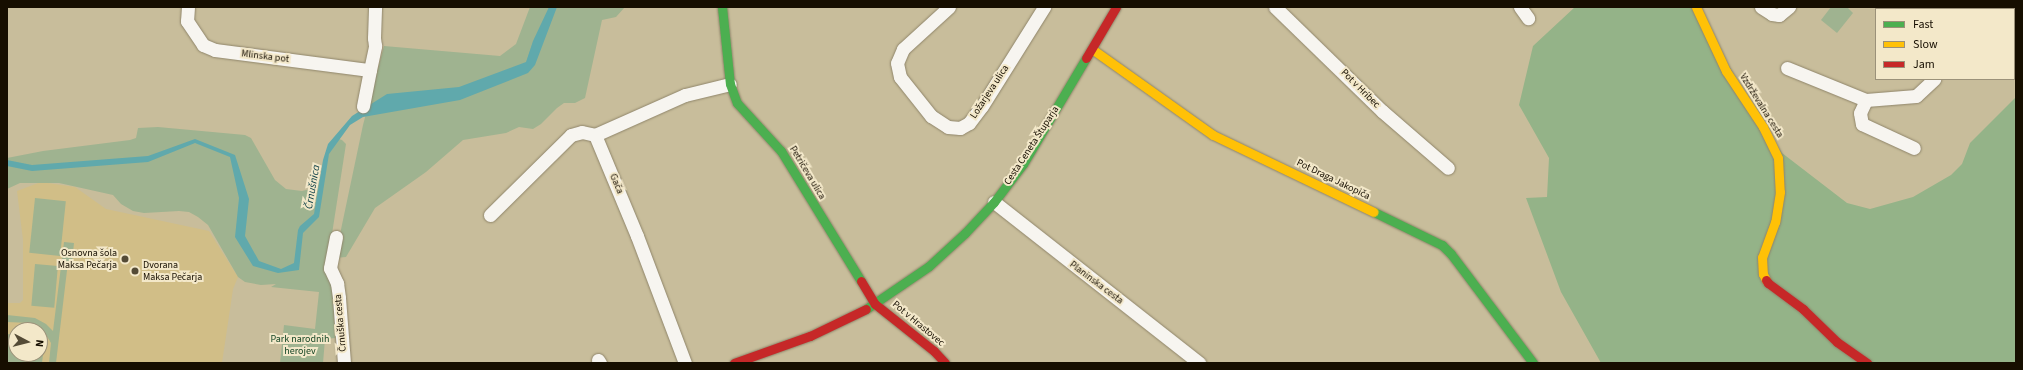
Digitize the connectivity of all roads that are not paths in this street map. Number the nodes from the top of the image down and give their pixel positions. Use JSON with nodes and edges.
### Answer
{"nodes":[{"id":1,"x":188,"y":7,"type":"edge"},
{"id":2,"x":375,"y":7,"type":"edge"},
{"id":3,"x":722,"y":7,"type":"edge"},
{"id":4,"x":949,"y":7,"type":"edge"},
{"id":5,"x":1044,"y":7,"type":"edge"},
{"id":6,"x":1116,"y":7,"type":"edge"},
{"id":7,"x":1275,"y":7,"type":"edge"},
{"id":8,"x":1520,"y":7,"type":"edge"},
{"id":9,"x":1696,"y":7,"type":"edge"},
{"id":10,"x":1761,"y":7,"type":"edge"},
{"id":11,"x":1790,"y":7,"type":"edge"},
{"id":12,"x":1528,"y":18,"type":"dead end"},
{"id":13,"x":1092,"y":49,"type":"junction"},
{"id":14,"x":1787,"y":68,"type":"dead end"},
{"id":15,"x":370,"y":70,"type":"junction"},
{"id":16,"x":1933,"y":80,"type":"edge"},
{"id":17,"x":730,"y":84,"type":"junction"},
{"id":18,"x":1866,"y":100,"type":"junction"},
{"id":19,"x":363,"y":106,"type":"dead end"},
{"id":20,"x":595,"y":135,"type":"junction"},
{"id":21,"x":1914,"y":148,"type":"dead end"},
{"id":22,"x":1448,"y":168,"type":"dead end"},
{"id":23,"x":994,"y":202,"type":"junction"},
{"id":24,"x":490,"y":215,"type":"dead end"},
{"id":25,"x":336,"y":237,"type":"dead end"},
{"id":26,"x":875,"y":304,"type":"junction"},
{"id":27,"x":344,"y":363,"type":"edge"},
{"id":28,"x":685,"y":363,"type":"edge"},
{"id":29,"x":734,"y":363,"type":"edge"},
{"id":30,"x":945,"y":363,"type":"edge"},
{"id":31,"x":1199,"y":363,"type":"edge"},
{"id":32,"x":1534,"y":363,"type":"edge"},
{"id":33,"x":1867,"y":363,"type":"edge"}],
"edges":[{"from":1,"to":15,"type":"street","name":"Mlinska pot"},
{"from":2,"to":15,"type":"street"},
{"from":3,"to":17,"type":"street","name":"Petričeva ulica"},
{"from":4,"to":5,"type":"street","name":"Ložarjeva ulica"},
{"from":6,"to":13,"type":"street","name":"Cesta Ceneta Štuparja"},
{"from":7,"to":22,"type":"street","name":"Pot v Hribec"},
{"from":8,"to":12,"type":"street"},
{"from":9,"to":33,"type":"street","name":"Vzdrževalna cesta"},
{"from":10,"to":11,"type":"street"},
{"from":13,"to":23,"type":"street","name":"Cesta Ceneta Štuparja"},
{"from":13,"to":32,"type":"street","name":"Pot Draga Jakopiča"},
{"from":14,"to":18,"type":"street"},
{"from":15,"to":19,"type":"street"},
{"from":16,"to":18,"type":"street"},
{"from":17,"to":20,"type":"street"},
{"from":17,"to":26,"type":"street","name":"Petričeva ulica"},
{"from":18,"to":21,"type":"street"},
{"from":20,"to":24,"type":"street"},
{"from":20,"to":28,"type":"street","name":"Gača"},
{"from":23,"to":26,"type":"street","name":"Cesta Ceneta Štuparja"},
{"from":23,"to":31,"type":"street","name":"Planinska cesta"},
{"from":25,"to":27,"type":"street","name":"Črnuška cesta"},
{"from":26,"to":29,"type":"street","name":"Cesta Ceneta Štuparja"},
{"from":26,"to":30,"type":"street","name":"Pot v Hrastovec"}]}
